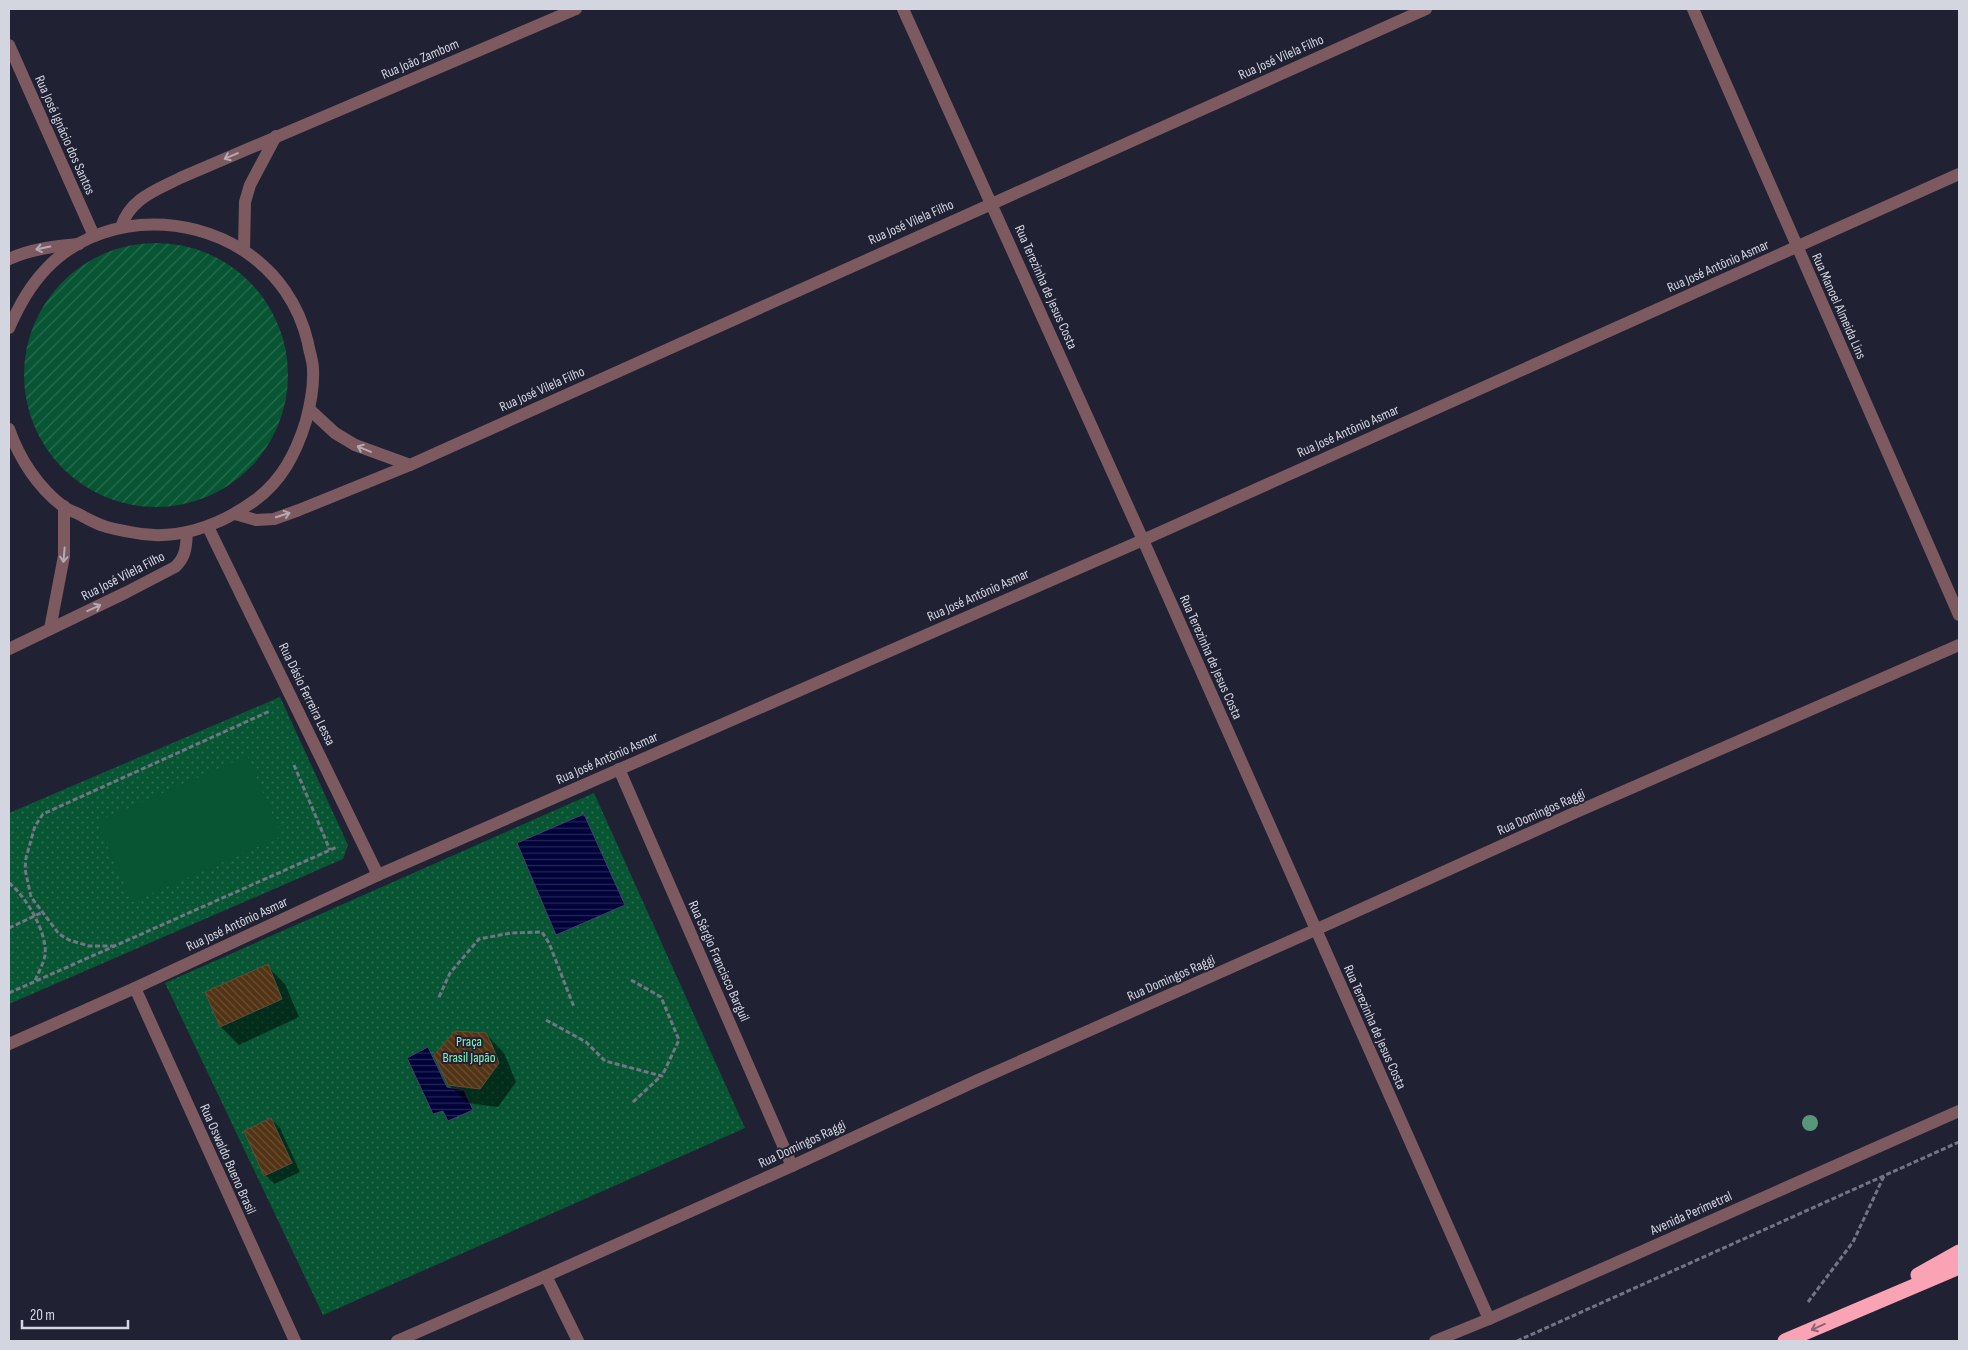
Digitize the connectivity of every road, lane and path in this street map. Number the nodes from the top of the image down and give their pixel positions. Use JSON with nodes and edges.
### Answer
{"nodes":[{"id":1,"x":576,"y":9,"type":"edge"},
{"id":2,"x":903,"y":9,"type":"edge"},
{"id":3,"x":1426,"y":9,"type":"edge"},
{"id":4,"x":1693,"y":9,"type":"edge"},
{"id":5,"x":9,"y":45,"type":"edge"},
{"id":6,"x":276,"y":136,"type":"junction"},
{"id":7,"x":1959,"y":174,"type":"edge"},
{"id":8,"x":991,"y":202,"type":"junction"},
{"id":9,"x":121,"y":227,"type":"junction"},
{"id":10,"x":94,"y":236,"type":"junction"},
{"id":11,"x":79,"y":244,"type":"junction"},
{"id":12,"x":1796,"y":247,"type":"junction"},
{"id":13,"x":244,"y":250,"type":"junction"},
{"id":14,"x":9,"y":259,"type":"edge"},
{"id":15,"x":9,"y":328,"type":"edge"},
{"id":16,"x":309,"y":409,"type":"junction"},
{"id":17,"x":9,"y":429,"type":"edge"},
{"id":18,"x":410,"y":465,"type":"junction"},
{"id":19,"x":64,"y":506,"type":"junction"},
{"id":20,"x":235,"y":514,"type":"junction"},
{"id":21,"x":208,"y":527,"type":"junction"},
{"id":22,"x":187,"y":532,"type":"junction"},
{"id":23,"x":1143,"y":540,"type":"junction"},
{"id":24,"x":1959,"y":615,"type":"edge"},
{"id":25,"x":50,"y":629,"type":"junction"},
{"id":26,"x":1959,"y":645,"type":"edge"},
{"id":27,"x":9,"y":649,"type":"edge"},
{"id":28,"x":274,"y":720,"type":"dead end"},
{"id":29,"x":293,"y":763,"type":"dead end"},
{"id":30,"x":619,"y":769,"type":"junction"},
{"id":31,"x":378,"y":875,"type":"junction"},
{"id":32,"x":9,"y":883,"type":"edge"},
{"id":33,"x":43,"y":912,"type":"junction"},
{"id":34,"x":35,"y":916,"type":"junction"},
{"id":35,"x":9,"y":928,"type":"edge"},
{"id":36,"x":1316,"y":930,"type":"junction"},
{"id":37,"x":116,"y":946,"type":"junction"},
{"id":38,"x":631,"y":980,"type":"dead end"},
{"id":39,"x":35,"y":981,"type":"junction"},
{"id":40,"x":135,"y":988,"type":"junction"},
{"id":41,"x":9,"y":992,"type":"edge"},
{"id":42,"x":439,"y":997,"type":"dead end"},
{"id":43,"x":574,"y":1007,"type":"dead end"},
{"id":44,"x":546,"y":1020,"type":"dead end"},
{"id":45,"x":9,"y":1044,"type":"edge"},
{"id":46,"x":662,"y":1076,"type":"junction"},
{"id":47,"x":633,"y":1102,"type":"dead end"},
{"id":48,"x":1959,"y":1111,"type":"edge"},
{"id":49,"x":1959,"y":1142,"type":"edge"},
{"id":50,"x":792,"y":1166,"type":"junction"},
{"id":51,"x":1884,"y":1176,"type":"junction"},
{"id":52,"x":1959,"y":1252,"type":"edge"},
{"id":53,"x":1959,"y":1267,"type":"edge"},
{"id":54,"x":546,"y":1276,"type":"junction"},
{"id":55,"x":1804,"y":1307,"type":"dead end"},
{"id":56,"x":1851,"y":1312,"type":"junction"},
{"id":57,"x":1489,"y":1319,"type":"junction"},
{"id":58,"x":295,"y":1341,"type":"edge"},
{"id":59,"x":397,"y":1341,"type":"edge"},
{"id":60,"x":578,"y":1341,"type":"edge"},
{"id":61,"x":1435,"y":1341,"type":"edge"},
{"id":62,"x":1517,"y":1341,"type":"edge"},
{"id":63,"x":1785,"y":1341,"type":"edge"}],
"edges":[{"from":1,"to":6,"type":"street","name":"Rua João Zambom"},
{"from":2,"to":8,"type":"street","name":"Rua Terezinha de Jesus Costa"},
{"from":3,"to":8,"type":"street","name":"Rua José Vilela Filho"},
{"from":4,"to":12,"type":"street","name":"Rua Manoel Almeida Lins"},
{"from":5,"to":10,"type":"street","name":"Rua José Ignácio dos Santos"},
{"from":6,"to":9,"type":"street","name":"Rua João Zambom","one_way":true},
{"from":6,"to":13,"type":"street"},
{"from":7,"to":12,"type":"street","name":"Rua José Antônio Asmar"},
{"from":8,"to":18,"type":"street","name":"Rua José Vilela Filho"},
{"from":8,"to":23,"type":"street","name":"Rua Terezinha de Jesus Costa"},
{"from":9,"to":10,"type":"street"},
{"from":9,"to":13,"type":"street"},
{"from":10,"to":11,"type":"street"},
{"from":11,"to":14,"type":"street","one_way":true},
{"from":11,"to":15,"type":"street"},
{"from":12,"to":23,"type":"street","name":"Rua José Antônio Asmar"},
{"from":12,"to":24,"type":"street","name":"Rua Manoel Almeida Lins"},
{"from":13,"to":16,"type":"street"},
{"from":18,"to":16,"type":"street","one_way":true},
{"from":16,"to":20,"type":"street"},
{"from":17,"to":19,"type":"street"},
{"from":20,"to":18,"type":"street","name":"Rua José Vilela Filho","one_way":true},
{"from":19,"to":22,"type":"street"},
{"from":19,"to":25,"type":"street","name":"Rua José Vilela Filho","one_way":true},
{"from":20,"to":21,"type":"street"},
{"from":21,"to":22,"type":"street"},
{"from":21,"to":31,"type":"street","name":"Rua Dásio Ferreira Lessa"},
{"from":25,"to":22,"type":"street","name":"Rua José Vilela Filho","one_way":true},
{"from":23,"to":30,"type":"street","name":"Rua José Antônio Asmar"},
{"from":23,"to":36,"type":"street","name":"Rua Terezinha de Jesus Costa"},
{"from":25,"to":27,"type":"street","name":"Rua José Vilela Filho"},
{"from":26,"to":36,"type":"street","name":"Rua Domingos Raggi"},
{"from":28,"to":33,"type":"path"},
{"from":29,"to":37,"type":"path"},
{"from":30,"to":31,"type":"street","name":"Rua José Antônio Asmar"},
{"from":30,"to":50,"type":"street","name":"Rua Sérgio Francisco Barguil"},
{"from":31,"to":40,"type":"street","name":"Rua José Antônio Asmar"},
{"from":32,"to":34,"type":"path"},
{"from":33,"to":34,"type":"path"},
{"from":33,"to":37,"type":"path"},
{"from":34,"to":35,"type":"path"},
{"from":34,"to":39,"type":"path"},
{"from":36,"to":50,"type":"street","name":"Rua Domingos Raggi"},
{"from":36,"to":57,"type":"street","name":"Rua Terezinha de Jesus Costa"},
{"from":37,"to":39,"type":"path"},
{"from":38,"to":46,"type":"path"},
{"from":39,"to":41,"type":"path"},
{"from":40,"to":45,"type":"street","name":"Rua José Antônio Asmar"},
{"from":40,"to":58,"type":"street","name":"Rua Oswaldo Bueno Brasil"},
{"from":42,"to":43,"type":"path"},
{"from":44,"to":46,"type":"path"},
{"from":46,"to":47,"type":"path"},
{"from":48,"to":57,"type":"street","name":"Avenida Perimetral"},
{"from":49,"to":51,"type":"path"},
{"from":50,"to":54,"type":"street","name":"Rua Domingos Raggi"},
{"from":51,"to":55,"type":"path"},
{"from":51,"to":62,"type":"path"},
{"from":52,"to":56,"type":"highway"},
{"from":53,"to":56,"type":"highway"},
{"from":54,"to":59,"type":"street","name":"Rua Domingos Raggi"},
{"from":54,"to":60,"type":"street"},
{"from":56,"to":63,"type":"highway","one_way":true},
{"from":57,"to":61,"type":"street","name":"Avenida Perimetral"}]}
